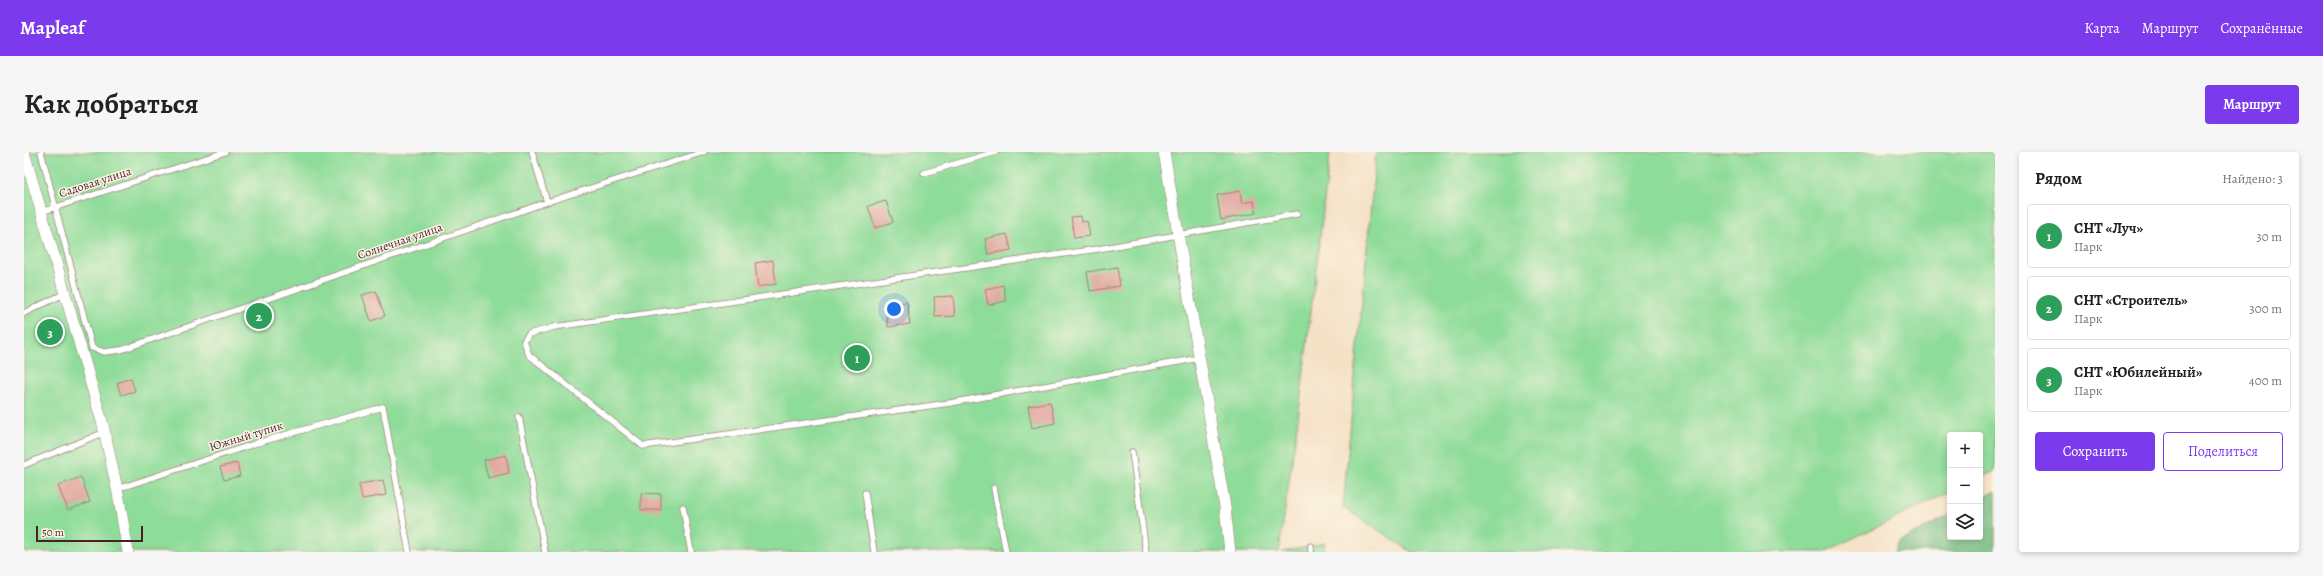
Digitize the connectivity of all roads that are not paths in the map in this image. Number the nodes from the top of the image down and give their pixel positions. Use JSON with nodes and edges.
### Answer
{"nodes":[{"id":1,"x":41,"y":152,"type":"edge"},
{"id":2,"x":225,"y":152,"type":"edge"},
{"id":3,"x":532,"y":152,"type":"edge"},
{"id":4,"x":704,"y":152,"type":"edge"},
{"id":5,"x":996,"y":152,"type":"edge"},
{"id":6,"x":1164,"y":152,"type":"edge"},
{"id":7,"x":25,"y":160,"type":"edge"},
{"id":8,"x":924,"y":173,"type":"dead end"},
{"id":9,"x":547,"y":202,"type":"junction"},
{"id":10,"x":56,"y":206,"type":"junction"},
{"id":11,"x":41,"y":212,"type":"junction"},
{"id":12,"x":1297,"y":214,"type":"dead end"},
{"id":13,"x":1179,"y":234,"type":"junction"},
{"id":14,"x":66,"y":293,"type":"junction"},
{"id":15,"x":24,"y":313,"type":"edge"},
{"id":16,"x":1200,"y":358,"type":"junction"},
{"id":17,"x":519,"y":418,"type":"dead end"},
{"id":18,"x":105,"y":432,"type":"junction"},
{"id":19,"x":1132,"y":452,"type":"dead end"},
{"id":20,"x":24,"y":465,"type":"edge"},
{"id":21,"x":994,"y":488,"type":"dead end"},
{"id":22,"x":117,"y":489,"type":"junction"},
{"id":23,"x":865,"y":494,"type":"dead end"},
{"id":24,"x":683,"y":506,"type":"dead end"},
{"id":25,"x":128,"y":552,"type":"edge"},
{"id":26,"x":409,"y":552,"type":"edge"},
{"id":27,"x":545,"y":552,"type":"edge"},
{"id":28,"x":691,"y":552,"type":"edge"},
{"id":29,"x":874,"y":552,"type":"edge"},
{"id":30,"x":1006,"y":552,"type":"edge"},
{"id":31,"x":1146,"y":552,"type":"edge"},
{"id":32,"x":1230,"y":552,"type":"edge"}],
"edges":[{"from":1,"to":10,"type":"lane"},
{"from":2,"to":10,"type":"lane","name":"Садовая улица"},
{"from":3,"to":9,"type":"lane"},
{"from":4,"to":9,"type":"lane","name":"Солнечная улица"},
{"from":5,"to":8,"type":"lane"},
{"from":6,"to":13,"type":"street"},
{"from":7,"to":11,"type":"street"},
{"from":9,"to":10,"type":"lane","name":"Солнечная улица"},
{"from":10,"to":11,"type":"lane","name":"Садовая улица"},
{"from":11,"to":14,"type":"street"},
{"from":12,"to":13,"type":"lane"},
{"from":13,"to":16,"type":"street"},
{"from":13,"to":16,"type":"lane"},
{"from":14,"to":15,"type":"lane"},
{"from":14,"to":18,"type":"street"},
{"from":16,"to":32,"type":"street"},
{"from":17,"to":27,"type":"lane"},
{"from":18,"to":20,"type":"lane"},
{"from":18,"to":22,"type":"street"},
{"from":19,"to":31,"type":"lane"},
{"from":21,"to":30,"type":"lane"},
{"from":22,"to":25,"type":"street"},
{"from":22,"to":26,"type":"lane","name":"Южный тупик"},
{"from":23,"to":29,"type":"lane"},
{"from":24,"to":28,"type":"lane"}]}
